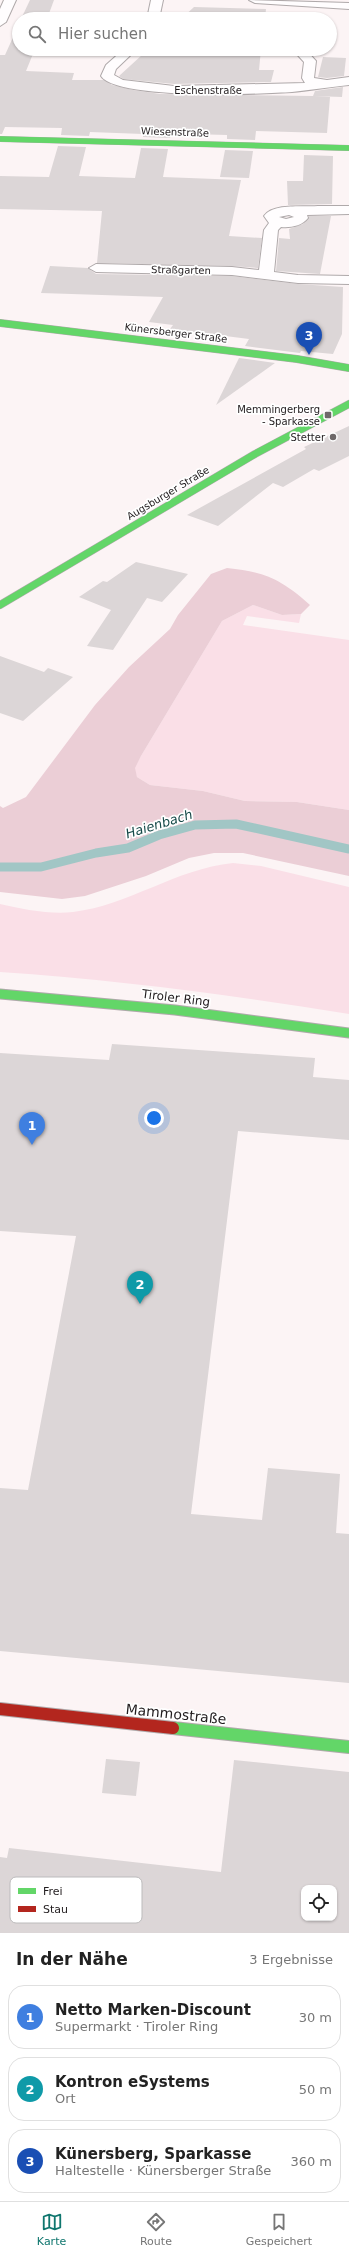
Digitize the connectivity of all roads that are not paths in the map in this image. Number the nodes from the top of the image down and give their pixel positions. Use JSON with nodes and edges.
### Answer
{"nodes":[{"id":1,"x":10,"y":0,"type":"edge"},
{"id":2,"x":157,"y":0,"type":"edge"},
{"id":3,"x":255,"y":0,"type":"edge"},
{"id":4,"x":349,"y":6,"type":"edge"},
{"id":5,"x":154,"y":12,"type":"edge"},
{"id":6,"x":0,"y":22,"type":"edge"},
{"id":7,"x":123,"y":56,"type":"edge"},
{"id":8,"x":305,"y":56,"type":"edge"},
{"id":9,"x":349,"y":82,"type":"edge"},
{"id":10,"x":329,"y":84,"type":"junction"},
{"id":11,"x":0,"y":139,"type":"edge"},
{"id":12,"x":349,"y":148,"type":"edge"},
{"id":13,"x":349,"y":210,"type":"edge"},
{"id":14,"x":96,"y":268,"type":"dead end"},
{"id":15,"x":266,"y":274,"type":"junction"},
{"id":16,"x":349,"y":280,"type":"edge"},
{"id":17,"x":0,"y":323,"type":"edge"},
{"id":18,"x":349,"y":368,"type":"edge"},
{"id":19,"x":349,"y":404,"type":"edge"},
{"id":20,"x":0,"y":605,"type":"edge"},
{"id":21,"x":0,"y":994,"type":"edge"},
{"id":22,"x":349,"y":1033,"type":"edge"},
{"id":23,"x":0,"y":1709,"type":"edge"},
{"id":24,"x":349,"y":1747,"type":"edge"}],
"edges":[{"from":1,"to":6,"type":"street"},
{"from":2,"to":5,"type":"street"},
{"from":3,"to":4,"type":"street"},
{"from":7,"to":10,"type":"street","name":"Eschenstraße"},
{"from":8,"to":10,"type":"street"},
{"from":9,"to":10,"type":"street","name":"Eschenstraße"},
{"from":11,"to":12,"type":"street","name":"Wiesenstraße"},
{"from":13,"to":15,"type":"street"},
{"from":14,"to":15,"type":"street","name":"Straßgarten"},
{"from":15,"to":16,"type":"street","name":"Straßgarten"},
{"from":17,"to":18,"type":"street","name":"Künersberger Straße"},
{"from":19,"to":20,"type":"street","name":"Augsburger Straße"},
{"from":21,"to":22,"type":"street","name":"Tiroler Ring"},
{"from":23,"to":24,"type":"street","name":"Mammostraße"}]}
